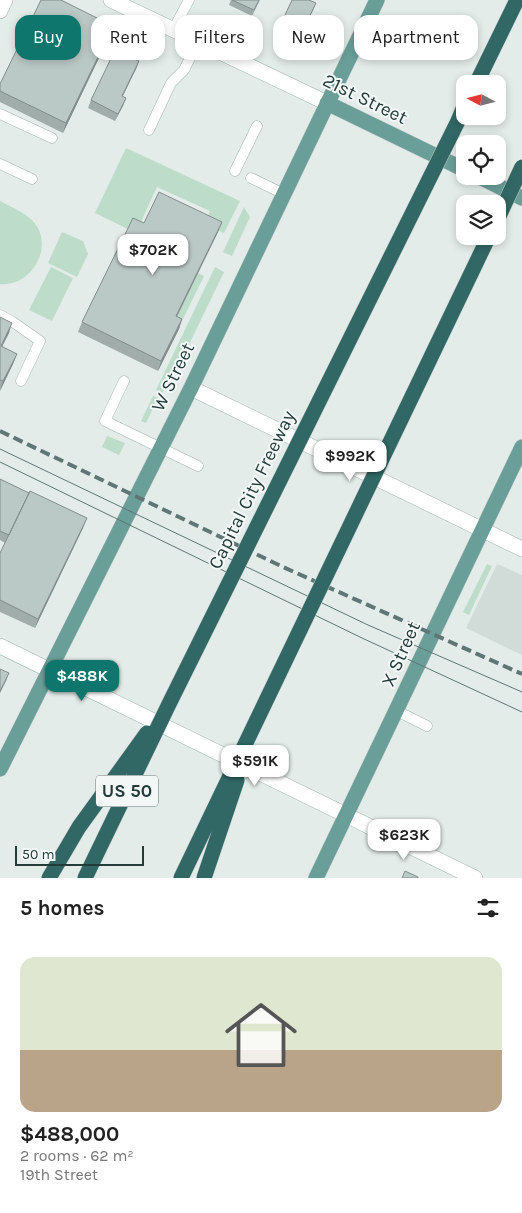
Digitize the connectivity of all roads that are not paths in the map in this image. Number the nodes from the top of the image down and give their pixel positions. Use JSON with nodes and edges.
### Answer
{"nodes":[{"id":1,"x":5,"y":0,"type":"edge"},
{"id":2,"x":111,"y":0,"type":"edge"},
{"id":3,"x":189,"y":0,"type":"edge"},
{"id":4,"x":377,"y":0,"type":"edge"},
{"id":5,"x":508,"y":0,"type":"edge"},
{"id":6,"x":517,"y":0,"type":"edge"},
{"id":7,"x":0,"y":11,"type":"edge"},
{"id":8,"x":173,"y":30,"type":"joint"},
{"id":9,"x":189,"y":60,"type":"edge"},
{"id":10,"x":236,"y":60,"type":"edge"},
{"id":11,"x":479,"y":75,"type":"edge"},
{"id":12,"x":480,"y":75,"type":"edge"},
{"id":13,"x":327,"y":103,"type":"junction"},
{"id":14,"x":0,"y":114,"type":"edge"},
{"id":15,"x":456,"y":125,"type":"edge"},
{"id":16,"x":257,"y":126,"type":"dead end"},
{"id":17,"x":148,"y":130,"type":"dead end"},
{"id":18,"x":52,"y":138,"type":"dead end"},
{"id":19,"x":0,"y":164,"type":"edge"},
{"id":20,"x":456,"y":166,"type":"edge"},
{"id":21,"x":522,"y":167,"type":"edge"},
{"id":22,"x":235,"y":171,"type":"dead end"},
{"id":23,"x":251,"y":178,"type":"dead end"},
{"id":24,"x":32,"y":179,"type":"dead end"},
{"id":25,"x":496,"y":185,"type":"edge"},
{"id":26,"x":284,"y":194,"type":"junction"},
{"id":27,"x":522,"y":198,"type":"edge"},
{"id":28,"x":506,"y":201,"type":"edge"},
{"id":29,"x":485,"y":245,"type":"edge"},
{"id":30,"x":0,"y":315,"type":"edge"},
{"id":31,"x":21,"y":381,"type":"dead end"},
{"id":32,"x":124,"y":381,"type":"dead end"},
{"id":33,"x":191,"y":388,"type":"junction"},
{"id":34,"x":522,"y":447,"type":"edge"},
{"id":35,"x":160,"y":448,"type":"junction"},
{"id":36,"x":198,"y":466,"type":"dead end"},
{"id":37,"x":482,"y":530,"type":"junction"},
{"id":38,"x":522,"y":549,"type":"edge"},
{"id":39,"x":0,"y":646,"type":"edge"},
{"id":40,"x":49,"y":669,"type":"junction"},
{"id":41,"x":169,"y":704,"type":"junction"},
{"id":42,"x":397,"y":711,"type":"junction"},
{"id":43,"x":258,"y":719,"type":"junction"},
{"id":44,"x":427,"y":726,"type":"dead end"},
{"id":45,"x":0,"y":770,"type":"edge"},
{"id":46,"x":347,"y":816,"type":"junction"},
{"id":47,"x":49,"y":878,"type":"edge"},
{"id":48,"x":86,"y":878,"type":"edge"},
{"id":49,"x":181,"y":878,"type":"edge"},
{"id":50,"x":204,"y":878,"type":"edge"},
{"id":51,"x":316,"y":878,"type":"edge"},
{"id":52,"x":475,"y":878,"type":"edge"}],
"edges":[{"from":1,"to":7,"type":"main road"},
{"from":2,"to":8,"type":"main road","name":"21st Street"},
{"from":3,"to":8,"type":"lane"},
{"from":4,"to":13,"type":"main road","name":"W Street"},
{"from":5,"to":11,"type":"highway"},
{"from":6,"to":12,"type":"highway"},
{"from":9,"to":17,"type":"lane"},
{"from":10,"to":13,"type":"main road","name":"21st Street"},
{"from":13,"to":20,"type":"main road","name":"21st Street"},
{"from":13,"to":26,"type":"main road","name":"W Street"},
{"from":14,"to":18,"type":"lane"},
{"from":15,"to":41,"type":"highway","name":"Capital City Freeway","bridge":true},
{"from":16,"to":22,"type":"lane"},
{"from":19,"to":24,"type":"lane"},
{"from":21,"to":28,"type":"highway","bridge":true},
{"from":23,"to":26,"type":"lane"},
{"from":25,"to":27,"type":"main road"},
{"from":26,"to":33,"type":"main road","name":"W Street"},
{"from":29,"to":43,"type":"highway","bridge":true},
{"from":30,"to":31,"type":"lane"},
{"from":32,"to":35,"type":"lane"},
{"from":33,"to":35,"type":"main road","name":"W Street"},
{"from":33,"to":37,"type":"main road"},
{"from":34,"to":37,"type":"main road","name":"X Street"},
{"from":35,"to":36,"type":"lane"},
{"from":35,"to":40,"type":"main road","name":"W Street"},
{"from":37,"to":38,"type":"main road"},
{"from":37,"to":42,"type":"main road","name":"X Street"},
{"from":39,"to":40,"type":"main road"},
{"from":40,"to":45,"type":"main road","name":"W Street"},
{"from":40,"to":46,"type":"main road"},
{"from":41,"to":47,"type":"highway","bridge":true},
{"from":41,"to":48,"type":"highway","name":"Capital City Freeway","number":"US 50","bridge":true},
{"from":42,"to":44,"type":"lane"},
{"from":42,"to":46,"type":"main road","name":"X Street"},
{"from":43,"to":49,"type":"highway","bridge":true},
{"from":43,"to":50,"type":"highway","bridge":true},
{"from":46,"to":51,"type":"main road","name":"X Street"},
{"from":46,"to":52,"type":"main road"}]}
